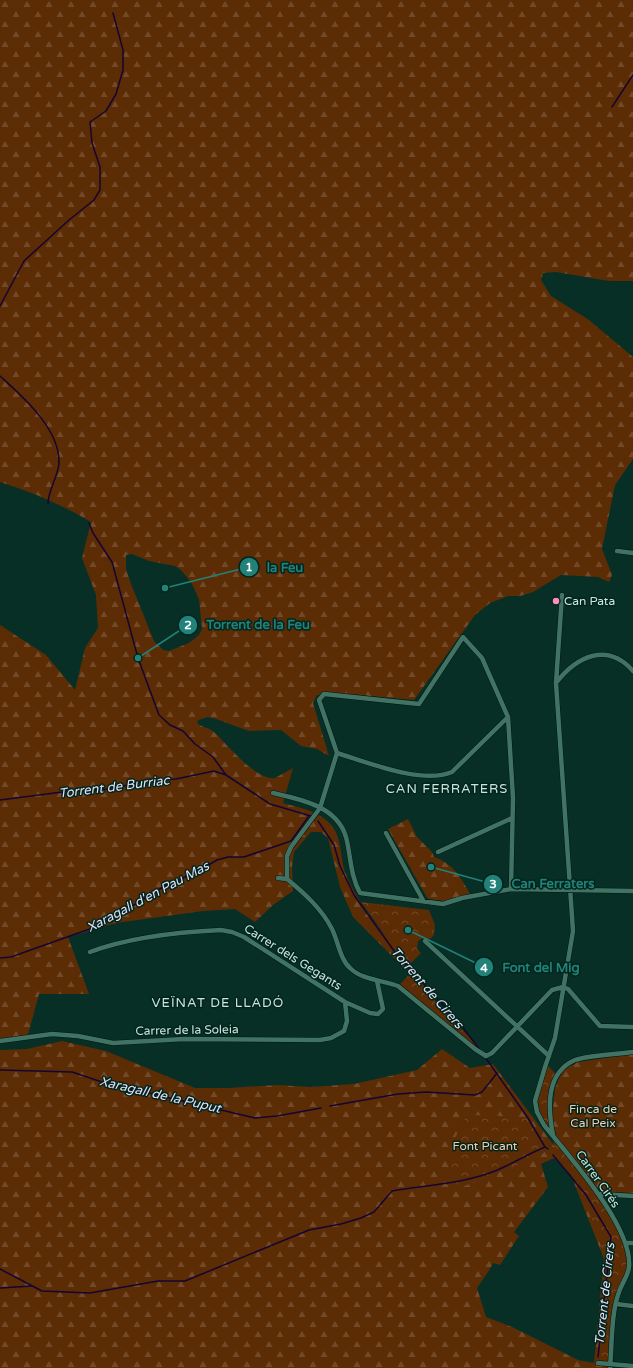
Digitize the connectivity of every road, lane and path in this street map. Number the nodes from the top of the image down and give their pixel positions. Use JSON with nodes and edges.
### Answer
{"nodes":[{"id":1,"x":617,"y":551,"type":"dead end"},
{"id":2,"x":633,"y":553,"type":"edge"},
{"id":3,"x":562,"y":595,"type":"dead end"},
{"id":4,"x":633,"y":671,"type":"edge"},
{"id":5,"x":556,"y":683,"type":"junction"},
{"id":6,"x":508,"y":717,"type":"junction"},
{"id":7,"x":337,"y":753,"type":"junction"},
{"id":8,"x":273,"y":793,"type":"dead end"},
{"id":9,"x":320,"y":808,"type":"junction"},
{"id":10,"x":512,"y":818,"type":"junction"},
{"id":11,"x":386,"y":833,"type":"dead end"},
{"id":12,"x":438,"y":852,"type":"dead end"},
{"id":13,"x":278,"y":878,"type":"dead end"},
{"id":14,"x":287,"y":879,"type":"junction"},
{"id":15,"x":511,"y":889,"type":"junction"},
{"id":16,"x":570,"y":891,"type":"junction"},
{"id":17,"x":633,"y":891,"type":"edge"},
{"id":18,"x":424,"y":902,"type":"junction"},
{"id":19,"x":425,"y":941,"type":"dead end"},
{"id":20,"x":90,"y":952,"type":"dead end"},
{"id":21,"x":377,"y":981,"type":"junction"},
{"id":22,"x":563,"y":987,"type":"junction"},
{"id":23,"x":345,"y":1002,"type":"junction"},
{"id":24,"x":518,"y":1026,"type":"junction"},
{"id":25,"x":633,"y":1027,"type":"edge"},
{"id":26,"x":0,"y":1041,"type":"edge"},
{"id":27,"x":633,"y":1052,"type":"edge"},
{"id":28,"x":549,"y":1056,"type":"junction"},
{"id":29,"x":553,"y":1136,"type":"junction"},
{"id":30,"x":600,"y":1194,"type":"junction"},
{"id":31,"x":633,"y":1196,"type":"edge"},
{"id":32,"x":626,"y":1243,"type":"junction"},
{"id":33,"x":633,"y":1243,"type":"edge"},
{"id":34,"x":616,"y":1304,"type":"junction"},
{"id":35,"x":633,"y":1306,"type":"edge"},
{"id":36,"x":598,"y":1363,"type":"dead end"},
{"id":37,"x":611,"y":1366,"type":"edge"},
{"id":38,"x":633,"y":1366,"type":"edge"}],
"edges":[{"from":1,"to":2,"type":"street"},
{"from":3,"to":5,"type":"street","name":"Carrer Cirés"},
{"from":4,"to":5,"type":"street"},
{"from":5,"to":16,"type":"street","name":"Carrer Cirés"},
{"from":6,"to":7,"type":"street"},
{"from":6,"to":7,"type":"street"},
{"from":6,"to":10,"type":"street"},
{"from":7,"to":9,"type":"street"},
{"from":8,"to":9,"type":"street"},
{"from":9,"to":14,"type":"street"},
{"from":9,"to":18,"type":"street"},
{"from":10,"to":12,"type":"street"},
{"from":10,"to":15,"type":"street"},
{"from":11,"to":18,"type":"street"},
{"from":13,"to":14,"type":"street"},
{"from":14,"to":21,"type":"street"},
{"from":15,"to":16,"type":"street"},
{"from":15,"to":18,"type":"street"},
{"from":16,"to":17,"type":"street"},
{"from":16,"to":22,"type":"street","name":"Carrer Cirés"},
{"from":19,"to":24,"type":"street"},
{"from":20,"to":23,"type":"street","name":"Carrer dels Gegants"},
{"from":21,"to":23,"type":"street","name":"Carrer dels Gegants"},
{"from":21,"to":24,"type":"street"},
{"from":22,"to":24,"type":"street"},
{"from":22,"to":25,"type":"street"},
{"from":22,"to":28,"type":"street","name":"Carrer Cirés"},
{"from":23,"to":26,"type":"street","name":"Carrer de la Soleia"},
{"from":24,"to":28,"type":"street"},
{"from":27,"to":29,"type":"street"},
{"from":28,"to":29,"type":"street","name":"Carrer Cirés"},
{"from":29,"to":30,"type":"street","name":"Carrer Cirés"},
{"from":30,"to":31,"type":"street"},
{"from":30,"to":32,"type":"street","name":"Carrer Cirés"},
{"from":32,"to":33,"type":"street"},
{"from":32,"to":34,"type":"street","name":"Carrer Cirés"},
{"from":34,"to":35,"type":"street"},
{"from":34,"to":37,"type":"street","name":"Carrer Cirés"},
{"from":36,"to":37,"type":"street"},
{"from":37,"to":38,"type":"street"}]}
